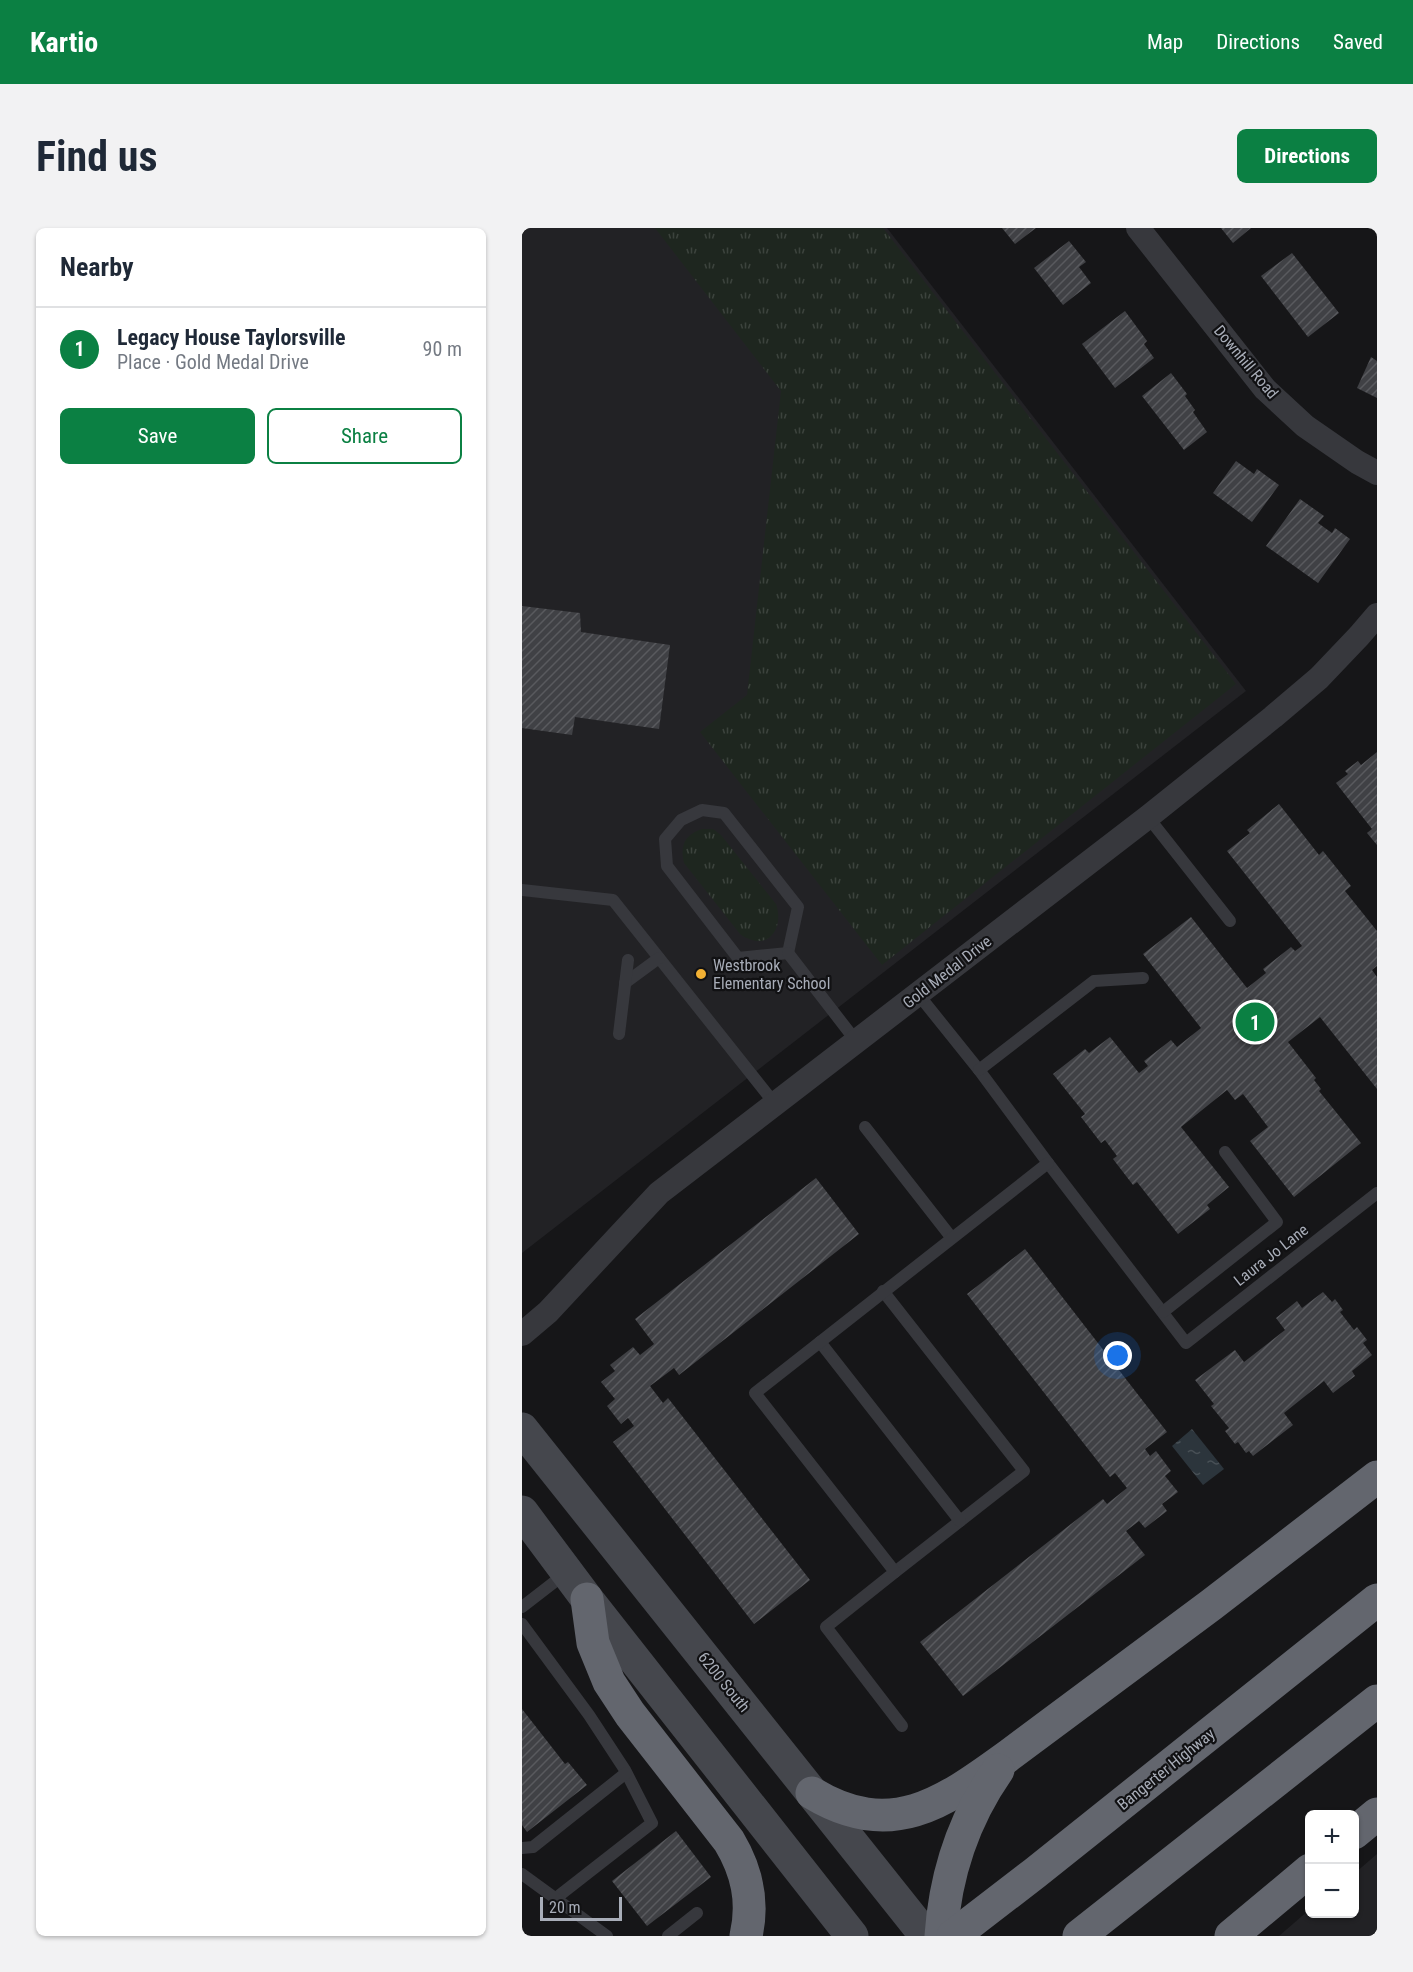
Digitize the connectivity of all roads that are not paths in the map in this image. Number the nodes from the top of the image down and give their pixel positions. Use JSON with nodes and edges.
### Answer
{"nodes":[{"id":1,"x":1138,"y":228,"type":"edge"},
{"id":2,"x":1377,"y":473,"type":"edge"},
{"id":3,"x":1377,"y":615,"type":"edge"},
{"id":4,"x":1148,"y":817,"type":"junction"},
{"id":5,"x":522,"y":890,"type":"edge"},
{"id":6,"x":1230,"y":921,"type":"dead end"},
{"id":7,"x":788,"y":953,"type":"junction"},
{"id":8,"x":659,"y":958,"type":"junction"},
{"id":9,"x":628,"y":960,"type":"dead end"},
{"id":10,"x":1143,"y":978,"type":"dead end"},
{"id":11,"x":625,"y":983,"type":"junction"},
{"id":12,"x":918,"y":994,"type":"junction"},
{"id":13,"x":619,"y":1034,"type":"dead end"},
{"id":14,"x":856,"y":1041,"type":"junction"},
{"id":15,"x":979,"y":1070,"type":"junction"},
{"id":16,"x":775,"y":1104,"type":"junction"},
{"id":17,"x":865,"y":1127,"type":"dead end"},
{"id":18,"x":1225,"y":1152,"type":"dead end"},
{"id":19,"x":1048,"y":1163,"type":"junction"},
{"id":20,"x":1377,"y":1194,"type":"edge"},
{"id":21,"x":951,"y":1237,"type":"junction"},
{"id":22,"x":883,"y":1291,"type":"junction"},
{"id":23,"x":1163,"y":1312,"type":"junction"},
{"id":24,"x":522,"y":1334,"type":"edge"},
{"id":25,"x":820,"y":1342,"type":"junction"},
{"id":26,"x":522,"y":1429,"type":"edge"},
{"id":27,"x":1377,"y":1477,"type":"edge"},
{"id":28,"x":522,"y":1512,"type":"edge"},
{"id":29,"x":960,"y":1521,"type":"junction"},
{"id":30,"x":567,"y":1572,"type":"junction"},
{"id":31,"x":895,"y":1572,"type":"junction"},
{"id":32,"x":587,"y":1599,"type":"junction"},
{"id":33,"x":1377,"y":1600,"type":"edge"},
{"id":34,"x":522,"y":1607,"type":"edge"},
{"id":35,"x":522,"y":1624,"type":"edge"},
{"id":36,"x":1377,"y":1701,"type":"edge"},
{"id":37,"x":902,"y":1726,"type":"dead end"},
{"id":38,"x":1008,"y":1756,"type":"junction"},
{"id":39,"x":626,"y":1773,"type":"junction"},
{"id":40,"x":812,"y":1793,"type":"junction"},
{"id":41,"x":1377,"y":1814,"type":"edge"},
{"id":42,"x":1359,"y":1829,"type":"edge"},
{"id":43,"x":522,"y":1848,"type":"edge"},
{"id":44,"x":522,"y":1874,"type":"edge"},
{"id":45,"x":1305,"y":1874,"type":"edge"},
{"id":46,"x":556,"y":1898,"type":"junction"},
{"id":47,"x":697,"y":1913,"type":"dead end"},
{"id":48,"x":927,"y":1935,"type":"edge"},
{"id":49,"x":1080,"y":1935,"type":"edge"},
{"id":50,"x":607,"y":1936,"type":"edge"},
{"id":51,"x":668,"y":1936,"type":"edge"},
{"id":52,"x":746,"y":1936,"type":"edge"},
{"id":53,"x":852,"y":1936,"type":"edge"},
{"id":54,"x":953,"y":1936,"type":"edge"},
{"id":55,"x":1231,"y":1936,"type":"edge"}],
"edges":[{"from":1,"to":2,"type":"street","name":"Downhill Road"},
{"from":3,"to":4,"type":"street","name":"Gold Medal Drive"},
{"from":4,"to":6,"type":"lane"},
{"from":4,"to":12,"type":"street","name":"Gold Medal Drive"},
{"from":5,"to":8,"type":"lane"},
{"from":7,"to":7,"type":"lane"},
{"from":7,"to":14,"type":"lane"},
{"from":8,"to":11,"type":"lane"},
{"from":8,"to":16,"type":"lane"},
{"from":9,"to":11,"type":"lane"},
{"from":10,"to":15,"type":"lane"},
{"from":11,"to":13,"type":"lane"},
{"from":12,"to":14,"type":"street","name":"Gold Medal Drive"},
{"from":12,"to":15,"type":"lane"},
{"from":14,"to":16,"type":"street","name":"Gold Medal Drive"},
{"from":15,"to":19,"type":"lane"},
{"from":16,"to":24,"type":"street","name":"Gold Medal Drive"},
{"from":17,"to":21,"type":"lane"},
{"from":18,"to":23,"type":"lane"},
{"from":19,"to":21,"type":"lane"},
{"from":19,"to":23,"type":"lane"},
{"from":20,"to":23,"type":"lane","name":"Laura Jo Lane"},
{"from":21,"to":22,"type":"lane"},
{"from":22,"to":25,"type":"lane"},
{"from":22,"to":29,"type":"lane"},
{"from":25,"to":29,"type":"lane"},
{"from":25,"to":31,"type":"lane"},
{"from":26,"to":40,"type":"main road","name":"6200 South"},
{"from":27,"to":38,"type":"highway"},
{"from":28,"to":30,"type":"main road"},
{"from":29,"to":31,"type":"lane"},
{"from":30,"to":32,"type":"main road"},
{"from":30,"to":34,"type":"lane"},
{"from":31,"to":37,"type":"lane"},
{"from":32,"to":52,"type":"highway"},
{"from":32,"to":53,"type":"main road"},
{"from":33,"to":54,"type":"highway","name":"Bangerter Highway"},
{"from":35,"to":39,"type":"lane"},
{"from":36,"to":49,"type":"highway"},
{"from":38,"to":40,"type":"highway"},
{"from":38,"to":48,"type":"highway"},
{"from":39,"to":43,"type":"lane"},
{"from":39,"to":46,"type":"lane"},
{"from":40,"to":48,"type":"main road","name":"6200 South"},
{"from":41,"to":42,"type":"highway"},
{"from":44,"to":46,"type":"lane"},
{"from":45,"to":55,"type":"highway"},
{"from":46,"to":50,"type":"lane"},
{"from":47,"to":51,"type":"lane"}]}
